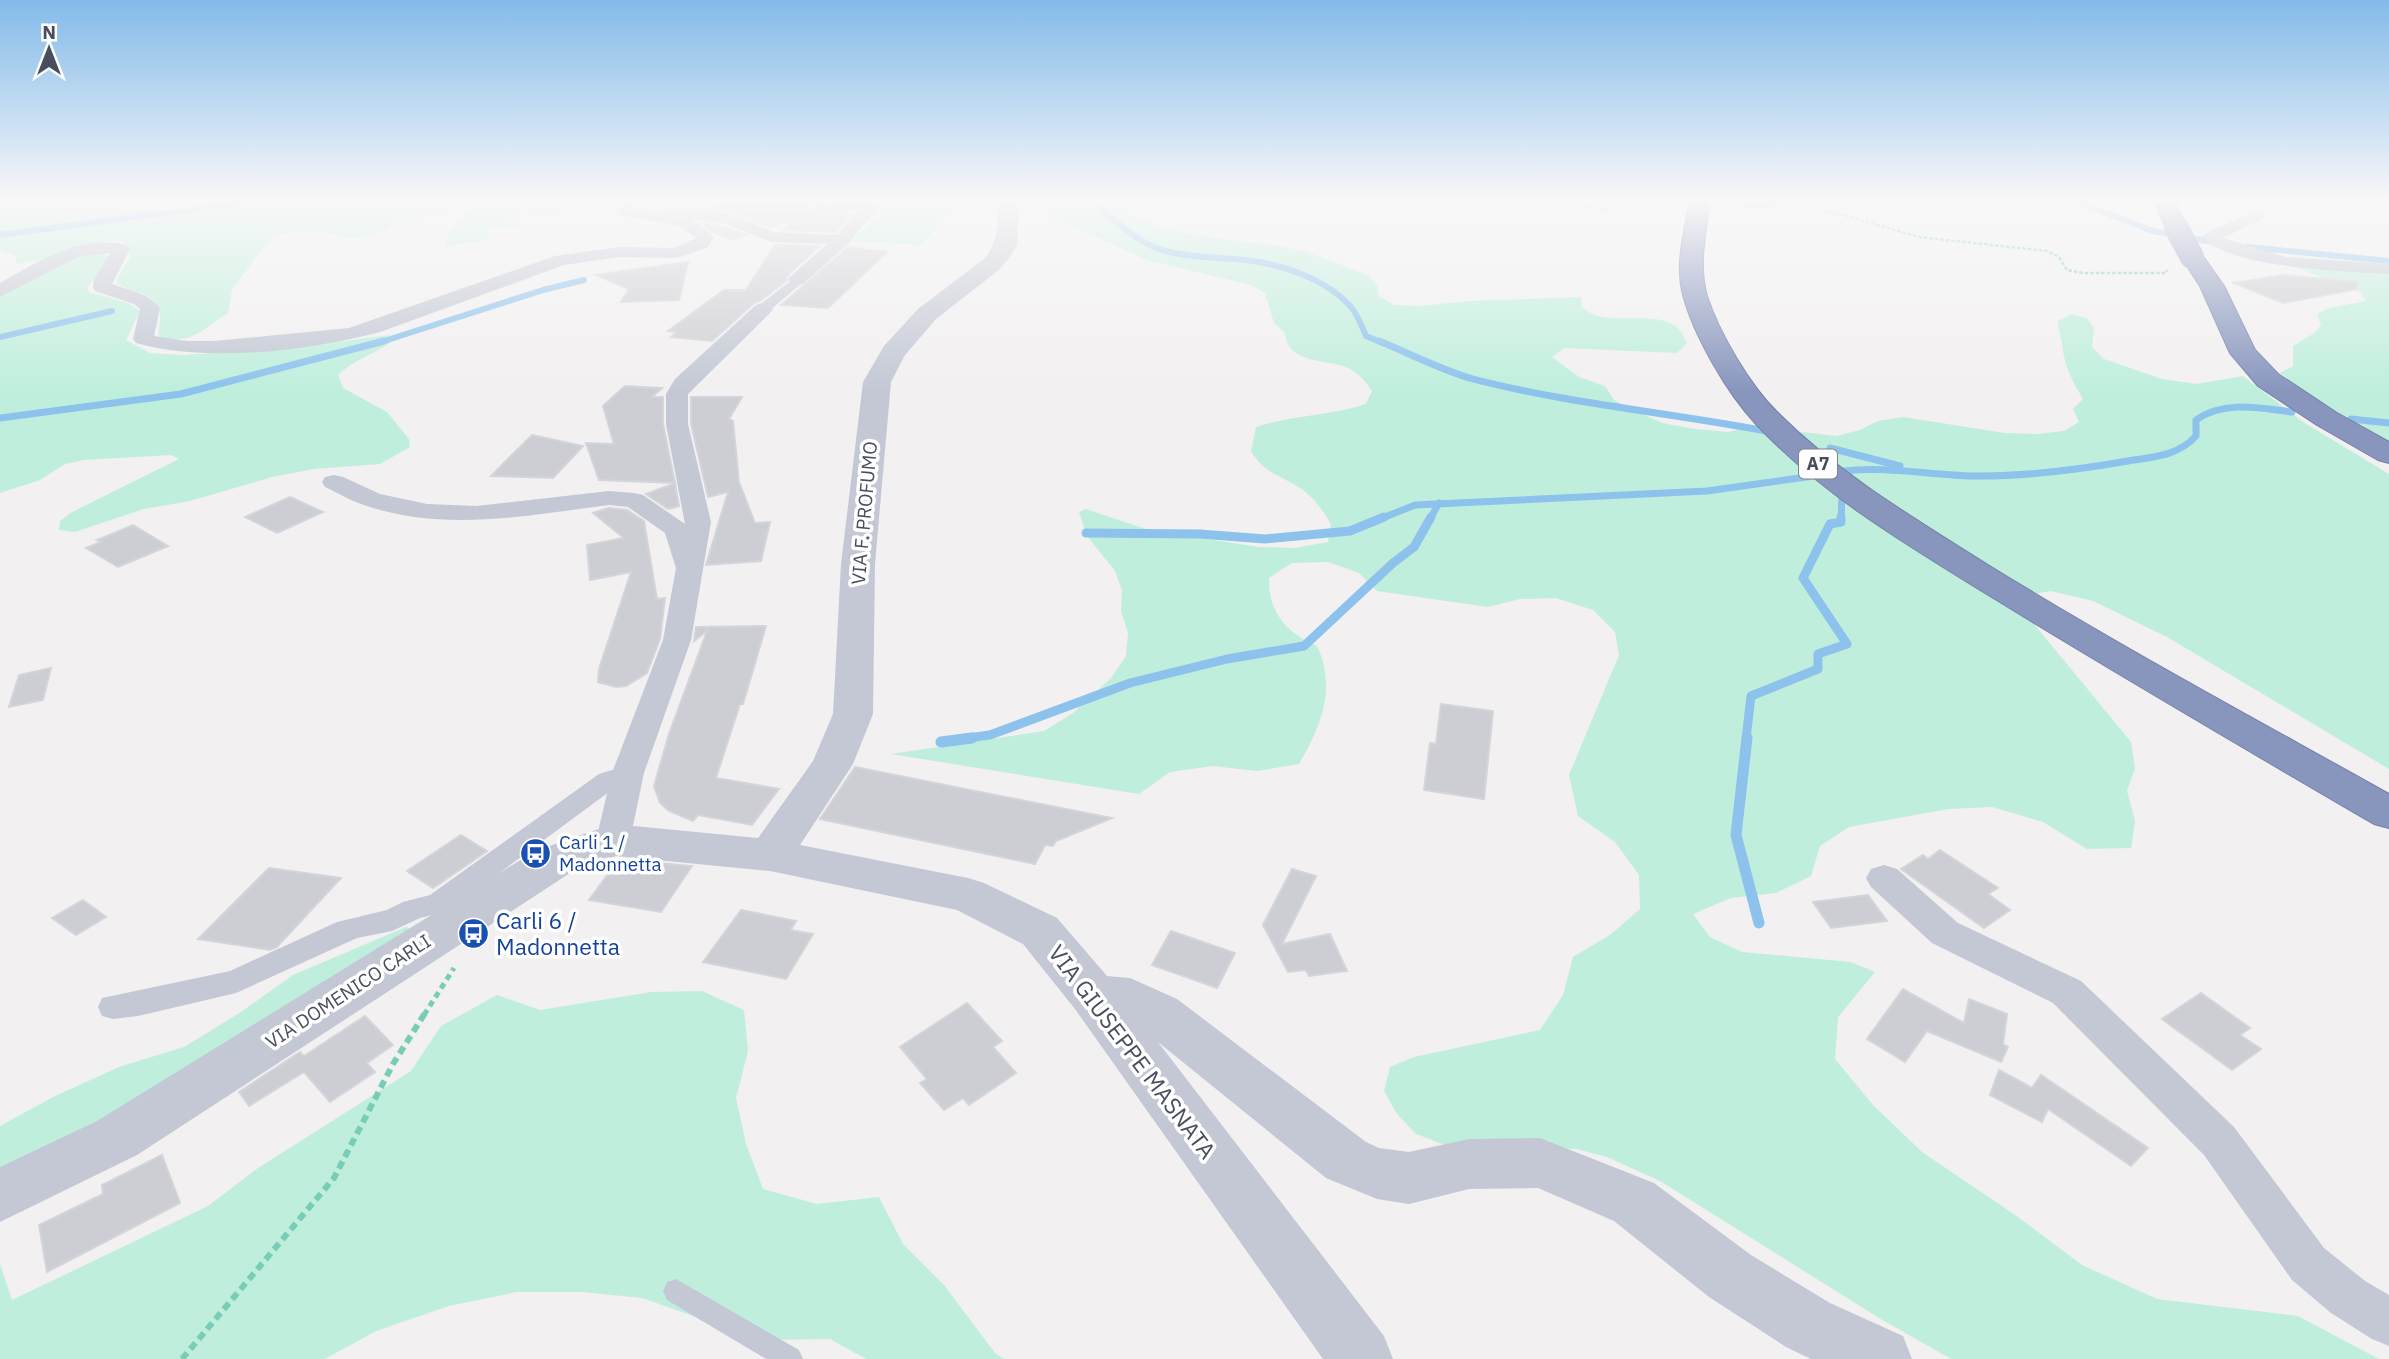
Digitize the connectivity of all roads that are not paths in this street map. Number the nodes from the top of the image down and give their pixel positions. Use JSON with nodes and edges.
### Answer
{"nodes":[{"id":1,"x":49,"y":264,"type":"edge"},
{"id":2,"x":112,"y":264,"type":"edge"},
{"id":3,"x":551,"y":264,"type":"edge"},
{"id":4,"x":815,"y":264,"type":"edge"},
{"id":5,"x":991,"y":264,"type":"edge"},
{"id":6,"x":1693,"y":264,"type":"edge"},
{"id":7,"x":2185,"y":264,"type":"edge"},
{"id":8,"x":2321,"y":264,"type":"edge"},
{"id":9,"x":2389,"y":269,"type":"edge"},
{"id":10,"x":797,"y":280,"type":"joint"},
{"id":11,"x":0,"y":291,"type":"edge"},
{"id":12,"x":763,"y":309,"type":"joint"},
{"id":13,"x":2389,"y":454,"type":"edge"},
{"id":14,"x":334,"y":482,"type":"dead end"},
{"id":15,"x":688,"y":566,"type":"junction"},
{"id":16,"x":628,"y":774,"type":"junction"},
{"id":17,"x":2389,"y":813,"type":"edge"},
{"id":18,"x":613,"y":840,"type":"junction"},
{"id":19,"x":770,"y":855,"type":"junction"},
{"id":20,"x":1884,"y":878,"type":"dead end"},
{"id":21,"x":1093,"y":995,"type":"junction"},
{"id":22,"x":113,"y":1007,"type":"dead end"},
{"id":23,"x":0,"y":1195,"type":"edge"},
{"id":24,"x":676,"y":1291,"type":"dead end"},
{"id":25,"x":2389,"y":1322,"type":"edge"},
{"id":26,"x":790,"y":1359,"type":"edge"},
{"id":27,"x":1360,"y":1359,"type":"edge"},
{"id":28,"x":1880,"y":1359,"type":"edge"}],
"edges":[{"from":1,"to":11,"type":"street"},
{"from":2,"to":3,"type":"street"},
{"from":4,"to":10,"type":"street"},
{"from":5,"to":19,"type":"street","name":"VIA F. PROFUMO"},
{"from":6,"to":17,"type":"highway","number":"A7"},
{"from":7,"to":13,"type":"highway","bridge":true},
{"from":8,"to":9,"type":"street"},
{"from":10,"to":12,"type":"street"},
{"from":12,"to":15,"type":"street"},
{"from":14,"to":15,"type":"street"},
{"from":15,"to":16,"type":"street"},
{"from":16,"to":18,"type":"street"},
{"from":16,"to":22,"type":"street"},
{"from":18,"to":19,"type":"street","name":"VIA GIUSEPPE MASNATA"},
{"from":18,"to":23,"type":"street","name":"VIA DOMENICO CARLI"},
{"from":19,"to":21,"type":"street","name":"VIA GIUSEPPE MASNATA"},
{"from":20,"to":25,"type":"street"},
{"from":21,"to":27,"type":"street","name":"VIA GIUSEPPE MASNATA"},
{"from":21,"to":28,"type":"street"},
{"from":24,"to":26,"type":"lane"}]}
